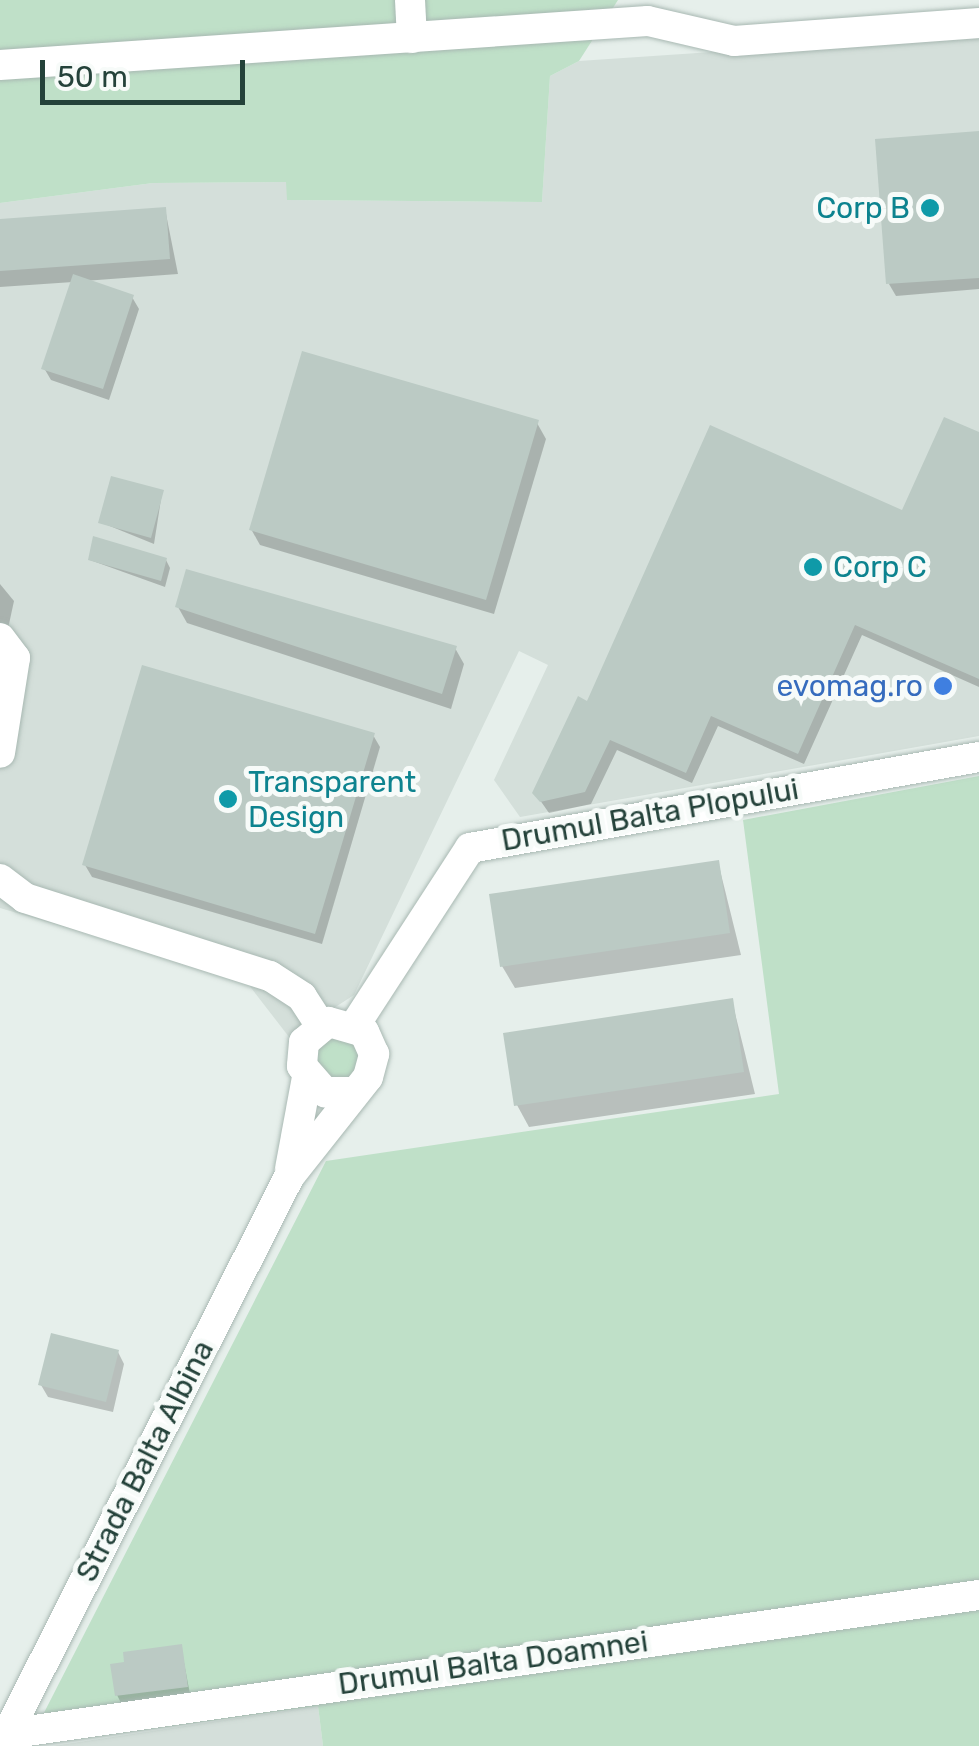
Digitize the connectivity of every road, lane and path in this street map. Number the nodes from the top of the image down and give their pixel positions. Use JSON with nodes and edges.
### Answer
{"nodes":[{"id":1,"x":410,"y":0,"type":"edge"},
{"id":2,"x":979,"y":23,"type":"edge"},
{"id":3,"x":412,"y":38,"type":"junction"},
{"id":4,"x":0,"y":65,"type":"edge"},
{"id":5,"x":0,"y":638,"type":"edge"},
{"id":6,"x":0,"y":753,"type":"edge"},
{"id":7,"x":979,"y":757,"type":"edge"},
{"id":8,"x":0,"y":879,"type":"edge"},
{"id":9,"x":320,"y":1025,"type":"junction"},
{"id":10,"x":355,"y":1025,"type":"junction"},
{"id":11,"x":306,"y":1077,"type":"junction"},
{"id":12,"x":350,"y":1092,"type":"junction"},
{"id":13,"x":288,"y":1177,"type":"junction"},
{"id":14,"x":979,"y":1596,"type":"edge"},
{"id":15,"x":4,"y":1740,"type":"edge"}],
"edges":[{"from":1,"to":3,"type":"street"},
{"from":2,"to":3,"type":"street"},
{"from":3,"to":4,"type":"street"},
{"from":5,"to":6,"type":"street"},
{"from":7,"to":10,"type":"street","name":"Drumul Balta Plopului"},
{"from":8,"to":9,"type":"street"},
{"from":9,"to":10,"type":"street"},
{"from":9,"to":11,"type":"street","name":"Strada Balta Albina"},
{"from":10,"to":12,"type":"street","name":"Strada Balta Albina"},
{"from":11,"to":12,"type":"street"},
{"from":11,"to":13,"type":"street","name":"Strada Balta Albina"},
{"from":12,"to":13,"type":"street","name":"Strada Balta Albina"},
{"from":13,"to":15,"type":"street","name":"Strada Balta Albina"},
{"from":14,"to":15,"type":"street","name":"Drumul Balta Doamnei"}]}
